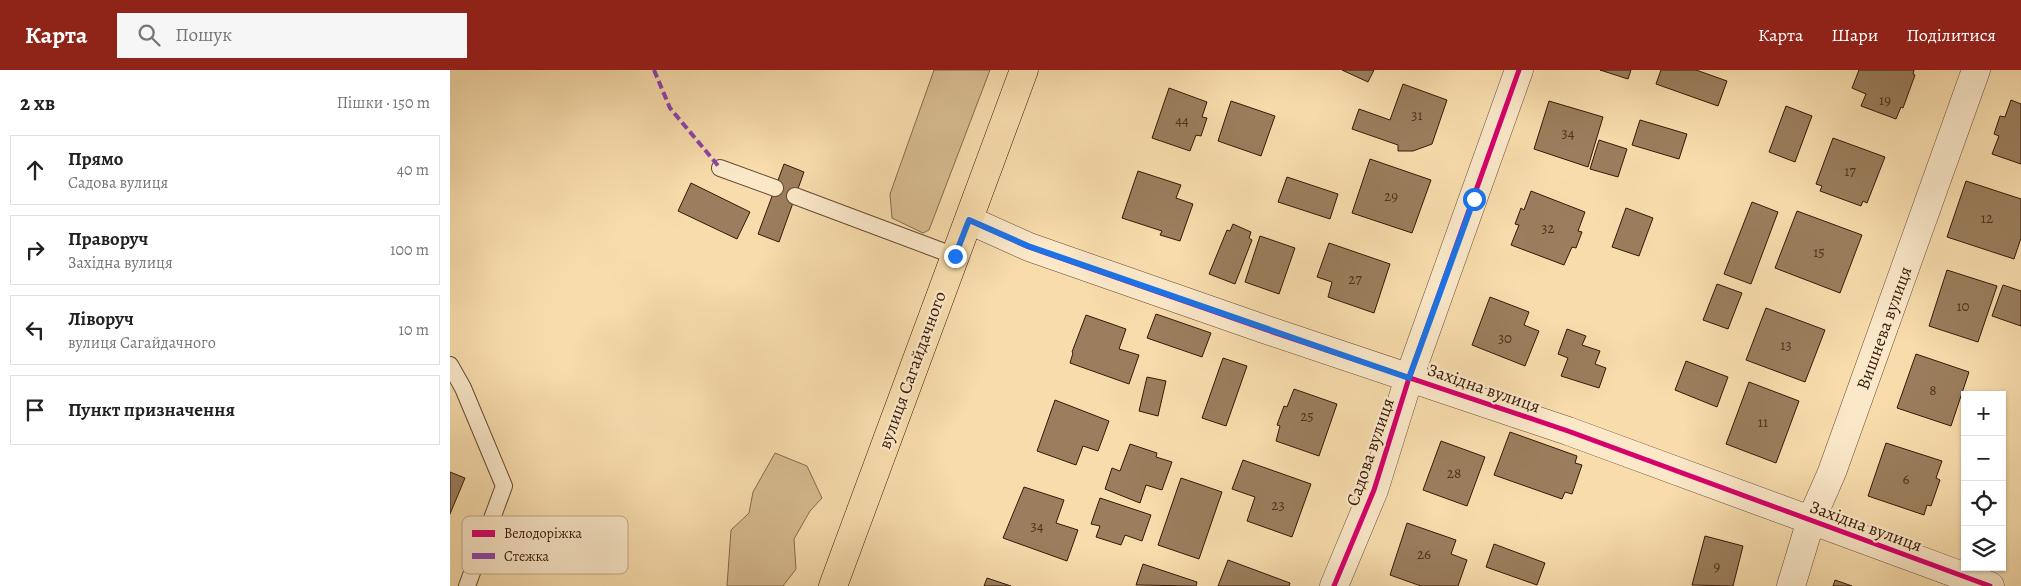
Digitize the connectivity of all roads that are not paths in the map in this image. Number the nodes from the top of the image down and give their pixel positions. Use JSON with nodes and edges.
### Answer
{"nodes":[{"id":1,"x":1024,"y":70,"type":"edge"},
{"id":2,"x":1519,"y":70,"type":"edge"},
{"id":3,"x":1976,"y":70,"type":"edge"},
{"id":4,"x":720,"y":168,"type":"dead end"},
{"id":5,"x":775,"y":188,"type":"dead end"},
{"id":6,"x":795,"y":196,"type":"dead end"},
{"id":7,"x":969,"y":220,"type":"junction"},
{"id":8,"x":955,"y":256,"type":"junction"},
{"id":9,"x":450,"y":366,"type":"edge"},
{"id":10,"x":1409,"y":378,"type":"junction"},
{"id":11,"x":493,"y":516,"type":"edge"},
{"id":12,"x":1811,"y":520,"type":"junction"},
{"id":13,"x":471,"y":574,"type":"edge"},
{"id":14,"x":466,"y":586,"type":"edge"},
{"id":15,"x":832,"y":586,"type":"edge"},
{"id":16,"x":1334,"y":586,"type":"edge"},
{"id":17,"x":1791,"y":586,"type":"edge"},
{"id":18,"x":1990,"y":586,"type":"edge"}],
"edges":[{"from":1,"to":7,"type":"main road","name":"вулиця Сагайдачного"},
{"from":2,"to":10,"type":"street","name":"Садова вулиця"},
{"from":3,"to":12,"type":"street","name":"Вишнева вулиця"},
{"from":4,"to":5,"type":"lane"},
{"from":6,"to":8,"type":"lane"},
{"from":7,"to":8,"type":"main road","name":"вулиця Сагайдачного"},
{"from":7,"to":10,"type":"street","name":"Західна вулиця"},
{"from":8,"to":15,"type":"main road","name":"вулиця Сагайдачного"},
{"from":9,"to":11,"type":"lane"},
{"from":10,"to":12,"type":"street","name":"Західна вулиця"},
{"from":10,"to":16,"type":"street","name":"Садова вулиця"},
{"from":12,"to":17,"type":"street","name":"Вишнева вулиця"},
{"from":12,"to":18,"type":"street","name":"Західна вулиця"},
{"from":13,"to":14,"type":"lane"}]}
